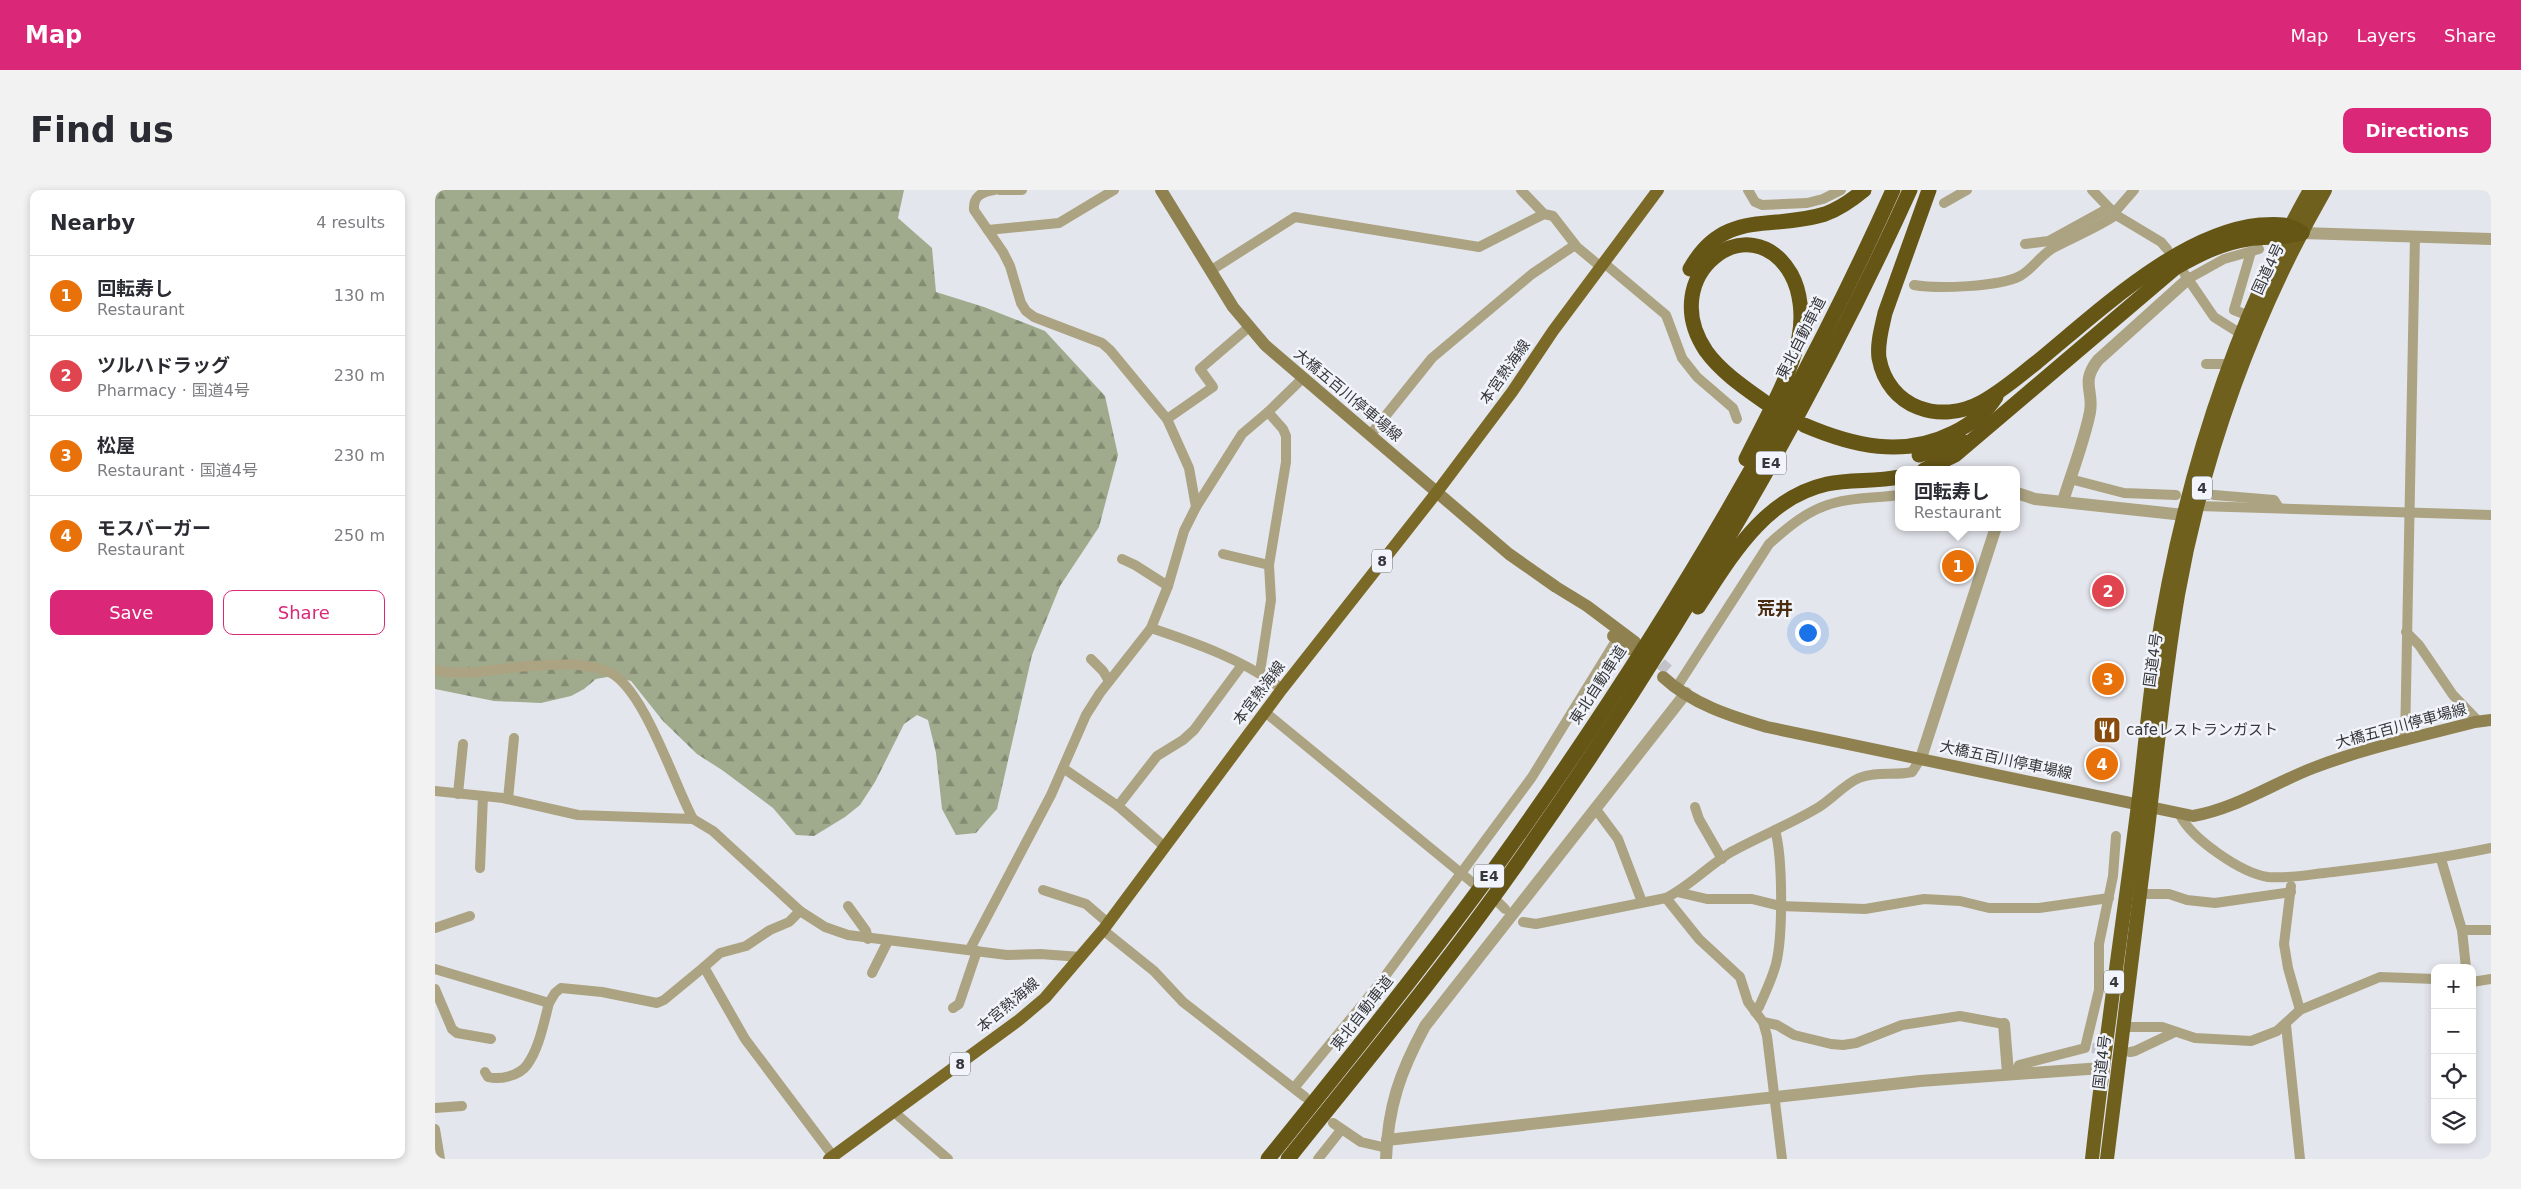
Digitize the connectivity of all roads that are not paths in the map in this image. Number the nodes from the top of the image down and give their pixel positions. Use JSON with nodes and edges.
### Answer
{"nodes":[{"id":1,"x":994,"y":190,"type":"edge"},
{"id":2,"x":999,"y":190,"type":"edge"},
{"id":3,"x":1022,"y":190,"type":"edge"},
{"id":4,"x":1114,"y":190,"type":"edge"},
{"id":5,"x":1161,"y":190,"type":"edge"},
{"id":6,"x":1521,"y":190,"type":"edge"},
{"id":7,"x":1748,"y":190,"type":"edge"},
{"id":8,"x":1841,"y":190,"type":"edge"},
{"id":9,"x":1864,"y":190,"type":"edge"},
{"id":10,"x":1893,"y":190,"type":"edge"},
{"id":11,"x":1910,"y":190,"type":"edge"},
{"id":12,"x":1929,"y":190,"type":"edge"},
{"id":13,"x":1967,"y":190,"type":"edge"},
{"id":14,"x":2092,"y":190,"type":"edge"},
{"id":15,"x":2134,"y":190,"type":"edge"},
{"id":16,"x":2310,"y":190,"type":"edge"},
{"id":17,"x":2325,"y":190,"type":"edge"},
{"id":18,"x":1655,"y":191,"type":"edge"},
{"id":19,"x":1945,"y":203,"type":"dead end"},
{"id":20,"x":2113,"y":212,"type":"junction"},
{"id":21,"x":1544,"y":214,"type":"junction"},
{"id":22,"x":988,"y":230,"type":"junction"},
{"id":23,"x":2293,"y":232,"type":"junction"},
{"id":24,"x":2415,"y":236,"type":"junction"},
{"id":25,"x":2491,"y":239,"type":"edge"},
{"id":26,"x":2025,"y":244,"type":"dead end"},
{"id":27,"x":1575,"y":245,"type":"junction"},
{"id":28,"x":2167,"y":249,"type":"dead end"},
{"id":29,"x":1603,"y":265,"type":"junction"},
{"id":30,"x":1210,"y":271,"type":"junction"},
{"id":31,"x":2186,"y":276,"type":"junction"},
{"id":32,"x":1913,"y":285,"type":"dead end"},
{"id":33,"x":2249,"y":316,"type":"junction"},
{"id":34,"x":1249,"y":327,"type":"junction"},
{"id":35,"x":2241,"y":334,"type":"junction"},
{"id":36,"x":2206,"y":364,"type":"dead end"},
{"id":37,"x":2228,"y":364,"type":"junction"},
{"id":38,"x":1303,"y":378,"type":"junction"},
{"id":39,"x":2000,"y":391,"type":"junction"},
{"id":40,"x":1269,"y":412,"type":"junction"},
{"id":41,"x":1167,"y":419,"type":"junction"},
{"id":42,"x":1737,"y":419,"type":"dead end"},
{"id":43,"x":1371,"y":434,"type":"junction"},
{"id":44,"x":1974,"y":438,"type":"junction"},
{"id":45,"x":1932,"y":466,"type":"edge"},
{"id":46,"x":1895,"y":477,"type":"edge"},
{"id":47,"x":2070,"y":479,"type":"junction"},
{"id":48,"x":1437,"y":492,"type":"junction"},
{"id":49,"x":2020,"y":494,"type":"edge"},
{"id":50,"x":1895,"y":495,"type":"edge"},
{"id":51,"x":2177,"y":495,"type":"dead end"},
{"id":52,"x":2214,"y":495,"type":"dead end"},
{"id":53,"x":2063,"y":501,"type":"junction"},
{"id":54,"x":2198,"y":506,"type":"junction"},
{"id":55,"x":1196,"y":508,"type":"junction"},
{"id":56,"x":2279,"y":508,"type":"junction"},
{"id":57,"x":2408,"y":513,"type":"junction"},
{"id":58,"x":2184,"y":515,"type":"junction"},
{"id":59,"x":2491,"y":515,"type":"edge"},
{"id":60,"x":1995,"y":531,"type":"edge"},
{"id":61,"x":1223,"y":554,"type":"dead end"},
{"id":62,"x":1122,"y":559,"type":"dead end"},
{"id":63,"x":1269,"y":564,"type":"junction"},
{"id":64,"x":1688,"y":577,"type":"junction"},
{"id":65,"x":1168,"y":586,"type":"junction"},
{"id":66,"x":1556,"y":587,"type":"junction"},
{"id":67,"x":1151,"y":628,"type":"junction"},
{"id":68,"x":2406,"y":632,"type":"junction"},
{"id":69,"x":1617,"y":639,"type":"junction"},
{"id":70,"x":1091,"y":659,"type":"dead end"},
{"id":71,"x":1243,"y":665,"type":"junction"},
{"id":72,"x":435,"y":670,"type":"edge"},
{"id":73,"x":1260,"y":672,"type":"junction"},
{"id":74,"x":1665,"y":673,"type":"tunnel mouth"},
{"id":75,"x":1109,"y":681,"type":"junction"},
{"id":76,"x":1683,"y":687,"type":"junction"},
{"id":77,"x":1282,"y":688,"type":"junction"},
{"id":78,"x":1265,"y":712,"type":"junction"},
{"id":79,"x":2485,"y":721,"type":"edge"},
{"id":80,"x":1611,"y":725,"type":"junction"},
{"id":81,"x":514,"y":738,"type":"dead end"},
{"id":82,"x":2405,"y":741,"type":"junction"},
{"id":83,"x":463,"y":744,"type":"dead end"},
{"id":84,"x":1921,"y":758,"type":"junction"},
{"id":85,"x":1063,"y":768,"type":"junction"},
{"id":86,"x":435,"y":791,"type":"edge"},
{"id":87,"x":458,"y":794,"type":"junction"},
{"id":88,"x":483,"y":796,"type":"junction"},
{"id":89,"x":508,"y":799,"type":"junction"},
{"id":90,"x":1118,"y":806,"type":"junction"},
{"id":91,"x":2144,"y":806,"type":"junction"},
{"id":92,"x":1695,"y":807,"type":"dead end"},
{"id":93,"x":1595,"y":808,"type":"junction"},
{"id":94,"x":2180,"y":815,"type":"junction"},
{"id":95,"x":693,"y":820,"type":"junction"},
{"id":96,"x":1775,"y":830,"type":"junction"},
{"id":97,"x":2116,"y":836,"type":"dead end"},
{"id":98,"x":1165,"y":846,"type":"junction"},
{"id":99,"x":2491,"y":848,"type":"edge"},
{"id":100,"x":1722,"y":859,"type":"junction"},
{"id":101,"x":2441,"y":859,"type":"junction"},
{"id":102,"x":480,"y":868,"type":"dead end"},
{"id":103,"x":1460,"y":872,"type":"junction"},
{"id":104,"x":2292,"y":877,"type":"junction"},
{"id":105,"x":1473,"y":883,"type":"dead end"},
{"id":106,"x":1043,"y":890,"type":"dead end"},
{"id":107,"x":1677,"y":892,"type":"junction"},
{"id":108,"x":2291,"y":892,"type":"junction"},
{"id":109,"x":2140,"y":894,"type":"junction"},
{"id":110,"x":1666,"y":898,"type":"junction"},
{"id":111,"x":2109,"y":898,"type":"junction"},
{"id":112,"x":1642,"y":902,"type":"junction"},
{"id":113,"x":848,"y":906,"type":"dead end"},
{"id":114,"x":1779,"y":906,"type":"junction"},
{"id":115,"x":800,"y":911,"type":"junction"},
{"id":116,"x":470,"y":916,"type":"dead end"},
{"id":117,"x":1523,"y":922,"type":"dead end"},
{"id":118,"x":1106,"y":927,"type":"junction"},
{"id":119,"x":435,"y":928,"type":"edge"},
{"id":120,"x":2462,"y":930,"type":"junction"},
{"id":121,"x":2491,"y":930,"type":"edge"},
{"id":122,"x":868,"y":939,"type":"junction"},
{"id":123,"x":888,"y":941,"type":"junction"},
{"id":124,"x":974,"y":950,"type":"junction"},
{"id":125,"x":1081,"y":958,"type":"junction"},
{"id":126,"x":2466,"y":964,"type":"edge"},
{"id":127,"x":704,"y":967,"type":"junction"},
{"id":128,"x":435,"y":970,"type":"edge"},
{"id":129,"x":872,"y":973,"type":"dead end"},
{"id":130,"x":2431,"y":979,"type":"edge"},
{"id":131,"x":2491,"y":979,"type":"edge"},
{"id":132,"x":2476,"y":981,"type":"edge"},
{"id":133,"x":435,"y":989,"type":"edge"},
{"id":134,"x":549,"y":1003,"type":"junction"},
{"id":135,"x":953,"y":1008,"type":"dead end"},
{"id":136,"x":2300,"y":1010,"type":"junction"},
{"id":137,"x":1755,"y":1012,"type":"junction"},
{"id":138,"x":1763,"y":1022,"type":"junction"},
{"id":139,"x":2004,"y":1024,"type":"joint"},
{"id":140,"x":2286,"y":1025,"type":"junction"},
{"id":141,"x":2123,"y":1027,"type":"junction"},
{"id":142,"x":2175,"y":1032,"type":"junction"},
{"id":143,"x":491,"y":1039,"type":"dead end"},
{"id":144,"x":2130,"y":1052,"type":"dead end"},
{"id":145,"x":2102,"y":1068,"type":"junction"},
{"id":146,"x":485,"y":1072,"type":"dead end"},
{"id":147,"x":2011,"y":1073,"type":"junction"},
{"id":148,"x":1294,"y":1088,"type":"junction"},
{"id":149,"x":1305,"y":1096,"type":"dead end"},
{"id":150,"x":1774,"y":1098,"type":"junction"},
{"id":151,"x":462,"y":1106,"type":"dead end"},
{"id":152,"x":435,"y":1108,"type":"edge"},
{"id":153,"x":894,"y":1112,"type":"junction"},
{"id":154,"x":435,"y":1129,"type":"edge"},
{"id":155,"x":1387,"y":1149,"type":"edge"},
{"id":156,"x":831,"y":1158,"type":"edge"},
{"id":157,"x":441,"y":1159,"type":"edge"},
{"id":158,"x":948,"y":1159,"type":"edge"},
{"id":159,"x":1268,"y":1159,"type":"edge"},
{"id":160,"x":1288,"y":1159,"type":"edge"},
{"id":161,"x":1318,"y":1159,"type":"edge"},
{"id":162,"x":1781,"y":1159,"type":"edge"},
{"id":163,"x":2092,"y":1159,"type":"edge"},
{"id":164,"x":2107,"y":1159,"type":"edge"},
{"id":165,"x":2300,"y":1159,"type":"edge"}],
"edges":[{"from":1,"to":22,"type":"street"},
{"from":2,"to":3,"type":"street"},
{"from":4,"to":22,"type":"street"},
{"from":5,"to":30,"type":"main road","name":"大橋五百川停車場線"},
{"from":6,"to":21,"type":"street"},
{"from":7,"to":8,"type":"street"},
{"from":9,"to":64,"type":"highway"},
{"from":10,"to":64,"type":"highway","name":"東北自動車道","number":"E4"},
{"from":11,"to":80,"type":"highway","number":"E4"},
{"from":12,"to":39,"type":"highway"},
{"from":13,"to":19,"type":"street"},
{"from":14,"to":20,"type":"street"},
{"from":15,"to":20,"type":"street"},
{"from":16,"to":23,"type":"highway","name":"国道4号","number":"4"},
{"from":17,"to":23,"type":"highway","name":"国道4号","number":"4"},
{"from":18,"to":29,"type":"main road","name":"本宮熱海線","number":"8"},
{"from":20,"to":26,"type":"street"},
{"from":20,"to":28,"type":"street"},
{"from":20,"to":32,"type":"street"},
{"from":21,"to":27,"type":"street"},
{"from":21,"to":30,"type":"street"},
{"from":22,"to":41,"type":"street"},
{"from":23,"to":24,"type":"street"},
{"from":23,"to":33,"type":"highway","name":"国道4号","number":"4"},
{"from":23,"to":39,"type":"highway"},
{"from":23,"to":44,"type":"highway"},
{"from":23,"to":54,"type":"highway","name":"国道4号","number":"4"},
{"from":24,"to":25,"type":"street"},
{"from":24,"to":57,"type":"street"},
{"from":27,"to":29,"type":"street"},
{"from":27,"to":43,"type":"street"},
{"from":29,"to":42,"type":"street"},
{"from":29,"to":48,"type":"main road","name":"本宮熱海線","number":"8"},
{"from":30,"to":34,"type":"main road","name":"大橋五百川停車場線"},
{"from":31,"to":33,"type":"street"},
{"from":31,"to":35,"type":"street"},
{"from":31,"to":47,"type":"street"},
{"from":33,"to":35,"type":"highway","name":"国道4号","number":"4"},
{"from":34,"to":38,"type":"main road","name":"大橋五百川停車場線"},
{"from":34,"to":41,"type":"street"},
{"from":35,"to":37,"type":"highway","name":"国道4号","number":"4"},
{"from":36,"to":37,"type":"street"},
{"from":37,"to":58,"type":"highway","name":"国道4号","number":"4"},
{"from":38,"to":40,"type":"street"},
{"from":38,"to":43,"type":"main road","name":"大橋五百川停車場線"},
{"from":39,"to":44,"type":"highway"},
{"from":40,"to":55,"type":"street"},
{"from":40,"to":63,"type":"street"},
{"from":41,"to":55,"type":"street"},
{"from":43,"to":48,"type":"main road","name":"大橋五百川停車場線"},
{"from":44,"to":45,"type":"highway"},
{"from":46,"to":80,"type":"highway"},
{"from":47,"to":51,"type":"street"},
{"from":47,"to":53,"type":"street"},
{"from":48,"to":66,"type":"main road","name":"大橋五百川停車場線"},
{"from":48,"to":77,"type":"main road","name":"本宮熱海線","number":"8"},
{"from":49,"to":53,"type":"street"},
{"from":50,"to":76,"type":"street"},
{"from":52,"to":56,"type":"street"},
{"from":53,"to":58,"type":"street"},
{"from":54,"to":56,"type":"street"},
{"from":54,"to":91,"type":"highway","name":"国道4号","number":"4"},
{"from":55,"to":65,"type":"street"},
{"from":56,"to":57,"type":"street"},
{"from":57,"to":59,"type":"street"},
{"from":57,"to":68,"type":"street"},
{"from":58,"to":91,"type":"highway","name":"国道4号","number":"4"},
{"from":60,"to":84,"type":"street"},
{"from":61,"to":63,"type":"street"},
{"from":62,"to":65,"type":"street"},
{"from":63,"to":73,"type":"street"},
{"from":64,"to":159,"type":"highway","name":"東北自動車道","number":"E4"},
{"from":65,"to":67,"type":"street"},
{"from":66,"to":69,"type":"main road","name":"大橋五百川停車場線"},
{"from":66,"to":69,"type":"main road","name":"大橋五百川停車場線"},
{"from":67,"to":71,"type":"street"},
{"from":67,"to":75,"type":"street"},
{"from":68,"to":79,"type":"street"},
{"from":68,"to":82,"type":"street"},
{"from":69,"to":103,"type":"street"},
{"from":70,"to":75,"type":"street"},
{"from":71,"to":73,"type":"street"},
{"from":71,"to":90,"type":"street"},
{"from":72,"to":95,"type":"street"},
{"from":73,"to":77,"type":"street"},
{"from":74,"to":76,"type":"main road","name":"大橋五百川停車場線"},
{"from":75,"to":85,"type":"street"},
{"from":76,"to":84,"type":"main road","name":"大橋五百川停車場線"},
{"from":76,"to":93,"type":"street"},
{"from":77,"to":78,"type":"main road","name":"本宮熱海線","number":"8"},
{"from":78,"to":98,"type":"main road","name":"本宮熱海線","number":"8"},
{"from":78,"to":103,"type":"street"},
{"from":79,"to":82,"type":"main road","name":"大橋五百川停車場線"},
{"from":80,"to":160,"type":"highway","number":"E4"},
{"from":81,"to":89,"type":"street"},
{"from":82,"to":94,"type":"main road","name":"大橋五百川停車場線"},
{"from":83,"to":87,"type":"street"},
{"from":84,"to":91,"type":"main road","name":"大橋五百川停車場線"},
{"from":84,"to":96,"type":"street"},
{"from":85,"to":90,"type":"street"},
{"from":85,"to":124,"type":"street"},
{"from":86,"to":87,"type":"street"},
{"from":87,"to":88,"type":"street"},
{"from":88,"to":89,"type":"street"},
{"from":88,"to":102,"type":"street"},
{"from":89,"to":95,"type":"street"},
{"from":90,"to":98,"type":"street"},
{"from":91,"to":94,"type":"main road","name":"大橋五百川停車場線"},
{"from":91,"to":109,"type":"highway","name":"国道4号","number":"4"},
{"from":91,"to":145,"type":"highway","name":"国道4号","number":"4"},
{"from":92,"to":100,"type":"street"},
{"from":93,"to":112,"type":"street"},
{"from":93,"to":155,"type":"street"},
{"from":94,"to":104,"type":"street"},
{"from":95,"to":115,"type":"street"},
{"from":96,"to":100,"type":"street"},
{"from":96,"to":114,"type":"street"},
{"from":97,"to":111,"type":"street"},
{"from":98,"to":118,"type":"main road","name":"本宮熱海線","number":"8"},
{"from":99,"to":101,"type":"street"},
{"from":100,"to":107,"type":"street"},
{"from":101,"to":104,"type":"street"},
{"from":101,"to":120,"type":"street"},
{"from":103,"to":105,"type":"street"},
{"from":103,"to":148,"type":"street"},
{"from":104,"to":108,"type":"street"},
{"from":106,"to":118,"type":"street"},
{"from":107,"to":110,"type":"street"},
{"from":107,"to":114,"type":"street"},
{"from":108,"to":109,"type":"street"},
{"from":108,"to":136,"type":"street"},
{"from":109,"to":141,"type":"highway","name":"国道4号","number":"4"},
{"from":110,"to":112,"type":"street"},
{"from":110,"to":137,"type":"street"},
{"from":111,"to":114,"type":"street"},
{"from":111,"to":147,"type":"street"},
{"from":112,"to":117,"type":"street"},
{"from":113,"to":122,"type":"street"},
{"from":114,"to":137,"type":"street"},
{"from":115,"to":122,"type":"street"},
{"from":115,"to":127,"type":"street"},
{"from":116,"to":119,"type":"street"},
{"from":118,"to":125,"type":"main road","name":"本宮熱海線","number":"8"},
{"from":118,"to":148,"type":"street"},
{"from":120,"to":121,"type":"street"},
{"from":120,"to":126,"type":"street"},
{"from":122,"to":123,"type":"street"},
{"from":123,"to":124,"type":"street"},
{"from":123,"to":129,"type":"street"},
{"from":124,"to":125,"type":"street"},
{"from":124,"to":135,"type":"street"},
{"from":125,"to":153,"type":"main road","name":"本宮熱海線","number":"8"},
{"from":127,"to":134,"type":"street"},
{"from":127,"to":156,"type":"street"},
{"from":128,"to":134,"type":"street"},
{"from":130,"to":136,"type":"street"},
{"from":131,"to":132,"type":"street"},
{"from":133,"to":143,"type":"street"},
{"from":134,"to":146,"type":"street"},
{"from":136,"to":140,"type":"street"},
{"from":137,"to":138,"type":"street"},
{"from":138,"to":139,"type":"street"},
{"from":138,"to":150,"type":"street"},
{"from":139,"to":147,"type":"street"},
{"from":140,"to":142,"type":"street"},
{"from":140,"to":165,"type":"street"},
{"from":141,"to":142,"type":"street"},
{"from":141,"to":164,"type":"highway","name":"国道4号","number":"4"},
{"from":142,"to":144,"type":"street"},
{"from":145,"to":147,"type":"street"},
{"from":145,"to":163,"type":"highway","name":"国道4号","number":"4"},
{"from":147,"to":150,"type":"street"},
{"from":148,"to":149,"type":"street"},
{"from":150,"to":155,"type":"street"},
{"from":150,"to":162,"type":"street"},
{"from":151,"to":152,"type":"street"},
{"from":153,"to":156,"type":"main road","name":"本宮熱海線","number":"8"},
{"from":153,"to":158,"type":"street"},
{"from":154,"to":157,"type":"street"},
{"from":155,"to":161,"type":"street"}]}
